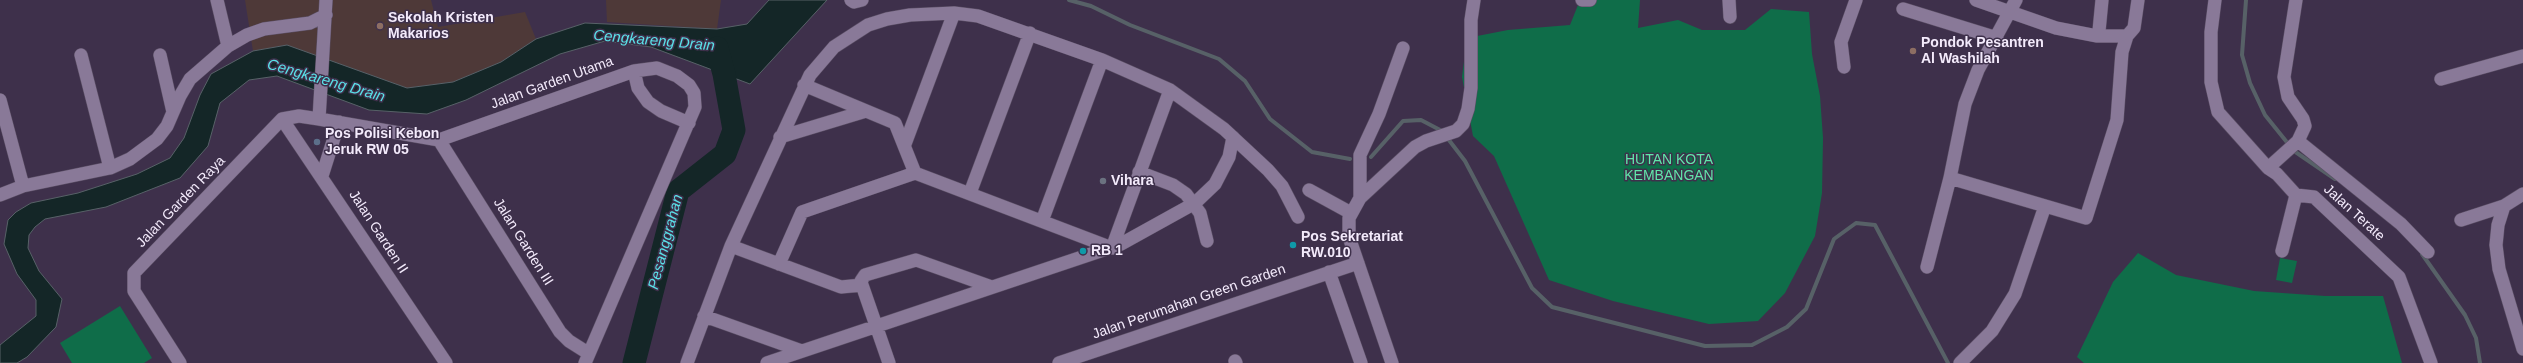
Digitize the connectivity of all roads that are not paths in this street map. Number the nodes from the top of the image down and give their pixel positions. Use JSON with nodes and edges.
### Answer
{"nodes":[{"id":1,"x":217,"y":0,"type":"edge"},
{"id":2,"x":326,"y":0,"type":"edge"},
{"id":3,"x":851,"y":0,"type":"edge"},
{"id":4,"x":862,"y":0,"type":"edge"},
{"id":5,"x":1474,"y":0,"type":"edge"},
{"id":6,"x":1582,"y":0,"type":"edge"},
{"id":7,"x":1590,"y":0,"type":"edge"},
{"id":8,"x":1729,"y":0,"type":"edge"},
{"id":9,"x":1856,"y":0,"type":"edge"},
{"id":10,"x":1976,"y":0,"type":"edge"},
{"id":11,"x":2016,"y":0,"type":"edge"},
{"id":12,"x":2102,"y":0,"type":"edge"},
{"id":13,"x":2138,"y":0,"type":"edge"},
{"id":14,"x":2216,"y":0,"type":"edge"},
{"id":15,"x":2296,"y":0,"type":"edge"},
{"id":16,"x":1903,"y":10,"type":"dead end"},
{"id":17,"x":954,"y":13,"type":"junction"},
{"id":18,"x":2010,"y":14,"type":"junction"},
{"id":19,"x":326,"y":16,"type":"junction"},
{"id":20,"x":1730,"y":17,"type":"dead end"},
{"id":21,"x":2099,"y":31,"type":"dead end"},
{"id":22,"x":1030,"y":33,"type":"junction"},
{"id":23,"x":2127,"y":36,"type":"junction"},
{"id":24,"x":1997,"y":38,"type":"junction"},
{"id":25,"x":228,"y":46,"type":"junction"},
{"id":26,"x":1403,"y":48,"type":"dead end"},
{"id":27,"x":81,"y":55,"type":"dead end"},
{"id":28,"x":160,"y":55,"type":"dead end"},
{"id":29,"x":2523,"y":56,"type":"edge"},
{"id":30,"x":1102,"y":60,"type":"junction"},
{"id":31,"x":1844,"y":68,"type":"dead end"},
{"id":32,"x":634,"y":70,"type":"junction"},
{"id":33,"x":2442,"y":79,"type":"dead end"},
{"id":34,"x":804,"y":85,"type":"junction"},
{"id":35,"x":1170,"y":90,"type":"junction"},
{"id":36,"x":0,"y":100,"type":"edge"},
{"id":37,"x":866,"y":111,"type":"junction"},
{"id":38,"x":173,"y":112,"type":"junction"},
{"id":39,"x":282,"y":119,"type":"junction"},
{"id":40,"x":319,"y":119,"type":"junction"},
{"id":41,"x":339,"y":122,"type":"junction"},
{"id":42,"x":689,"y":123,"type":"junction"},
{"id":43,"x":780,"y":137,"type":"junction"},
{"id":44,"x":1233,"y":137,"type":"junction"},
{"id":45,"x":439,"y":140,"type":"junction"},
{"id":46,"x":2297,"y":143,"type":"junction"},
{"id":47,"x":905,"y":144,"type":"junction"},
{"id":48,"x":110,"y":168,"type":"junction"},
{"id":49,"x":2268,"y":168,"type":"junction"},
{"id":50,"x":915,"y":172,"type":"junction"},
{"id":51,"x":1139,"y":172,"type":"junction"},
{"id":52,"x":322,"y":176,"type":"junction"},
{"id":53,"x":1950,"y":178,"type":"junction"},
{"id":54,"x":23,"y":186,"type":"junction"},
{"id":55,"x":1309,"y":190,"type":"dead end"},
{"id":56,"x":970,"y":193,"type":"junction"},
{"id":57,"x":2523,"y":194,"type":"edge"},
{"id":58,"x":0,"y":195,"type":"edge"},
{"id":59,"x":2296,"y":195,"type":"junction"},
{"id":60,"x":1360,"y":198,"type":"junction"},
{"id":61,"x":1195,"y":203,"type":"junction"},
{"id":62,"x":2045,"y":206,"type":"junction"},
{"id":63,"x":2504,"y":206,"type":"junction"},
{"id":64,"x":1351,"y":213,"type":"junction"},
{"id":65,"x":1298,"y":217,"type":"dead end"},
{"id":66,"x":2461,"y":220,"type":"dead end"},
{"id":67,"x":1042,"y":221,"type":"junction"},
{"id":68,"x":1207,"y":242,"type":"dead end"},
{"id":69,"x":731,"y":246,"type":"junction"},
{"id":70,"x":1112,"y":248,"type":"junction"},
{"id":71,"x":2282,"y":251,"type":"dead end"},
{"id":72,"x":2428,"y":252,"type":"dead end"},
{"id":73,"x":1358,"y":263,"type":"junction"},
{"id":74,"x":779,"y":264,"type":"junction"},
{"id":75,"x":1927,"y":267,"type":"dead end"},
{"id":76,"x":1329,"y":272,"type":"junction"},
{"id":77,"x":862,"y":285,"type":"junction"},
{"id":78,"x":992,"y":287,"type":"junction"},
{"id":79,"x":704,"y":316,"type":"junction"},
{"id":80,"x":876,"y":326,"type":"junction"},
{"id":81,"x":2521,"y":336,"type":"edge"},
{"id":82,"x":2523,"y":349,"type":"edge"},
{"id":83,"x":802,"y":351,"type":"junction"},
{"id":84,"x":587,"y":358,"type":"edge"},
{"id":85,"x":180,"y":363,"type":"edge"},
{"id":86,"x":446,"y":363,"type":"edge"},
{"id":87,"x":687,"y":363,"type":"edge"},
{"id":88,"x":767,"y":363,"type":"edge"},
{"id":89,"x":889,"y":363,"type":"edge"},
{"id":90,"x":1059,"y":363,"type":"edge"},
{"id":91,"x":1361,"y":363,"type":"edge"},
{"id":92,"x":1392,"y":363,"type":"edge"},
{"id":93,"x":1960,"y":363,"type":"edge"},
{"id":94,"x":2431,"y":363,"type":"edge"}],
"edges":[{"from":1,"to":25,"type":"street"},
{"from":2,"to":19,"type":"street"},
{"from":3,"to":4,"type":"street"},
{"from":5,"to":60,"type":"street"},
{"from":6,"to":7,"type":"street"},
{"from":8,"to":20,"type":"street"},
{"from":9,"to":31,"type":"street"},
{"from":10,"to":18,"type":"street"},
{"from":11,"to":18,"type":"street"},
{"from":12,"to":21,"type":"street"},
{"from":13,"to":23,"type":"street"},
{"from":14,"to":49,"type":"street"},
{"from":15,"to":46,"type":"street"},
{"from":16,"to":24,"type":"street"},
{"from":17,"to":22,"type":"street"},
{"from":17,"to":34,"type":"street"},
{"from":17,"to":47,"type":"street"},
{"from":18,"to":23,"type":"street"},
{"from":18,"to":24,"type":"street"},
{"from":19,"to":25,"type":"street"},
{"from":19,"to":40,"type":"street"},
{"from":22,"to":30,"type":"street"},
{"from":22,"to":56,"type":"street"},
{"from":23,"to":62,"type":"street"},
{"from":24,"to":53,"type":"street"},
{"from":25,"to":38,"type":"street"},
{"from":26,"to":60,"type":"street"},
{"from":27,"to":48,"type":"street"},
{"from":28,"to":38,"type":"street"},
{"from":29,"to":33,"type":"street"},
{"from":30,"to":35,"type":"street"},
{"from":30,"to":67,"type":"street"},
{"from":32,"to":42,"type":"street"},
{"from":32,"to":42,"type":"street","name":"Jalan Garden Utama"},
{"from":32,"to":45,"type":"street","name":"Jalan Garden Utama"},
{"from":34,"to":37,"type":"street"},
{"from":34,"to":43,"type":"street"},
{"from":35,"to":44,"type":"street"},
{"from":35,"to":51,"type":"street"},
{"from":36,"to":54,"type":"street"},
{"from":37,"to":43,"type":"street"},
{"from":37,"to":47,"type":"street"},
{"from":38,"to":48,"type":"street"},
{"from":39,"to":40,"type":"street"},
{"from":39,"to":52,"type":"street","name":"Jalan Garden II"},
{"from":39,"to":85,"type":"street","name":"Jalan Garden Raya"},
{"from":40,"to":41,"type":"street"},
{"from":41,"to":45,"type":"street","name":"Jalan Garden Utama"},
{"from":41,"to":52,"type":"street"},
{"from":42,"to":84,"type":"street","name":"Jalan Garden Utama"},
{"from":43,"to":69,"type":"street"},
{"from":44,"to":61,"type":"street"},
{"from":44,"to":65,"type":"street"},
{"from":45,"to":84,"type":"street","name":"Jalan Garden III"},
{"from":46,"to":49,"type":"street"},
{"from":46,"to":72,"type":"street"},
{"from":47,"to":50,"type":"street"},
{"from":48,"to":54,"type":"street"},
{"from":49,"to":59,"type":"street"},
{"from":50,"to":56,"type":"street"},
{"from":50,"to":74,"type":"street"},
{"from":51,"to":61,"type":"street"},
{"from":51,"to":70,"type":"street"},
{"from":52,"to":86,"type":"street","name":"Jalan Garden II"},
{"from":53,"to":62,"type":"street"},
{"from":53,"to":75,"type":"street"},
{"from":54,"to":58,"type":"street"},
{"from":55,"to":64,"type":"street"},
{"from":56,"to":67,"type":"street"},
{"from":57,"to":63,"type":"street"},
{"from":59,"to":71,"type":"street"},
{"from":59,"to":94,"type":"street","name":"Jalan Terate"},
{"from":60,"to":64,"type":"street"},
{"from":61,"to":68,"type":"street"},
{"from":61,"to":70,"type":"street"},
{"from":62,"to":93,"type":"street"},
{"from":63,"to":66,"type":"street"},
{"from":63,"to":81,"type":"street"},
{"from":64,"to":73,"type":"street"},
{"from":67,"to":70,"type":"street"},
{"from":69,"to":74,"type":"street"},
{"from":69,"to":79,"type":"street"},
{"from":70,"to":78,"type":"street"},
{"from":73,"to":76,"type":"street","name":"Jalan Perumahan Green Garden"},
{"from":73,"to":92,"type":"street"},
{"from":74,"to":77,"type":"street"},
{"from":76,"to":90,"type":"street","name":"Jalan Perumahan Green Garden"},
{"from":76,"to":91,"type":"street"},
{"from":77,"to":78,"type":"street"},
{"from":77,"to":80,"type":"street"},
{"from":78,"to":80,"type":"street"},
{"from":79,"to":83,"type":"street"},
{"from":79,"to":87,"type":"street"},
{"from":80,"to":83,"type":"street"},
{"from":80,"to":89,"type":"street"},
{"from":81,"to":82,"type":"street"},
{"from":83,"to":88,"type":"street"}]}
